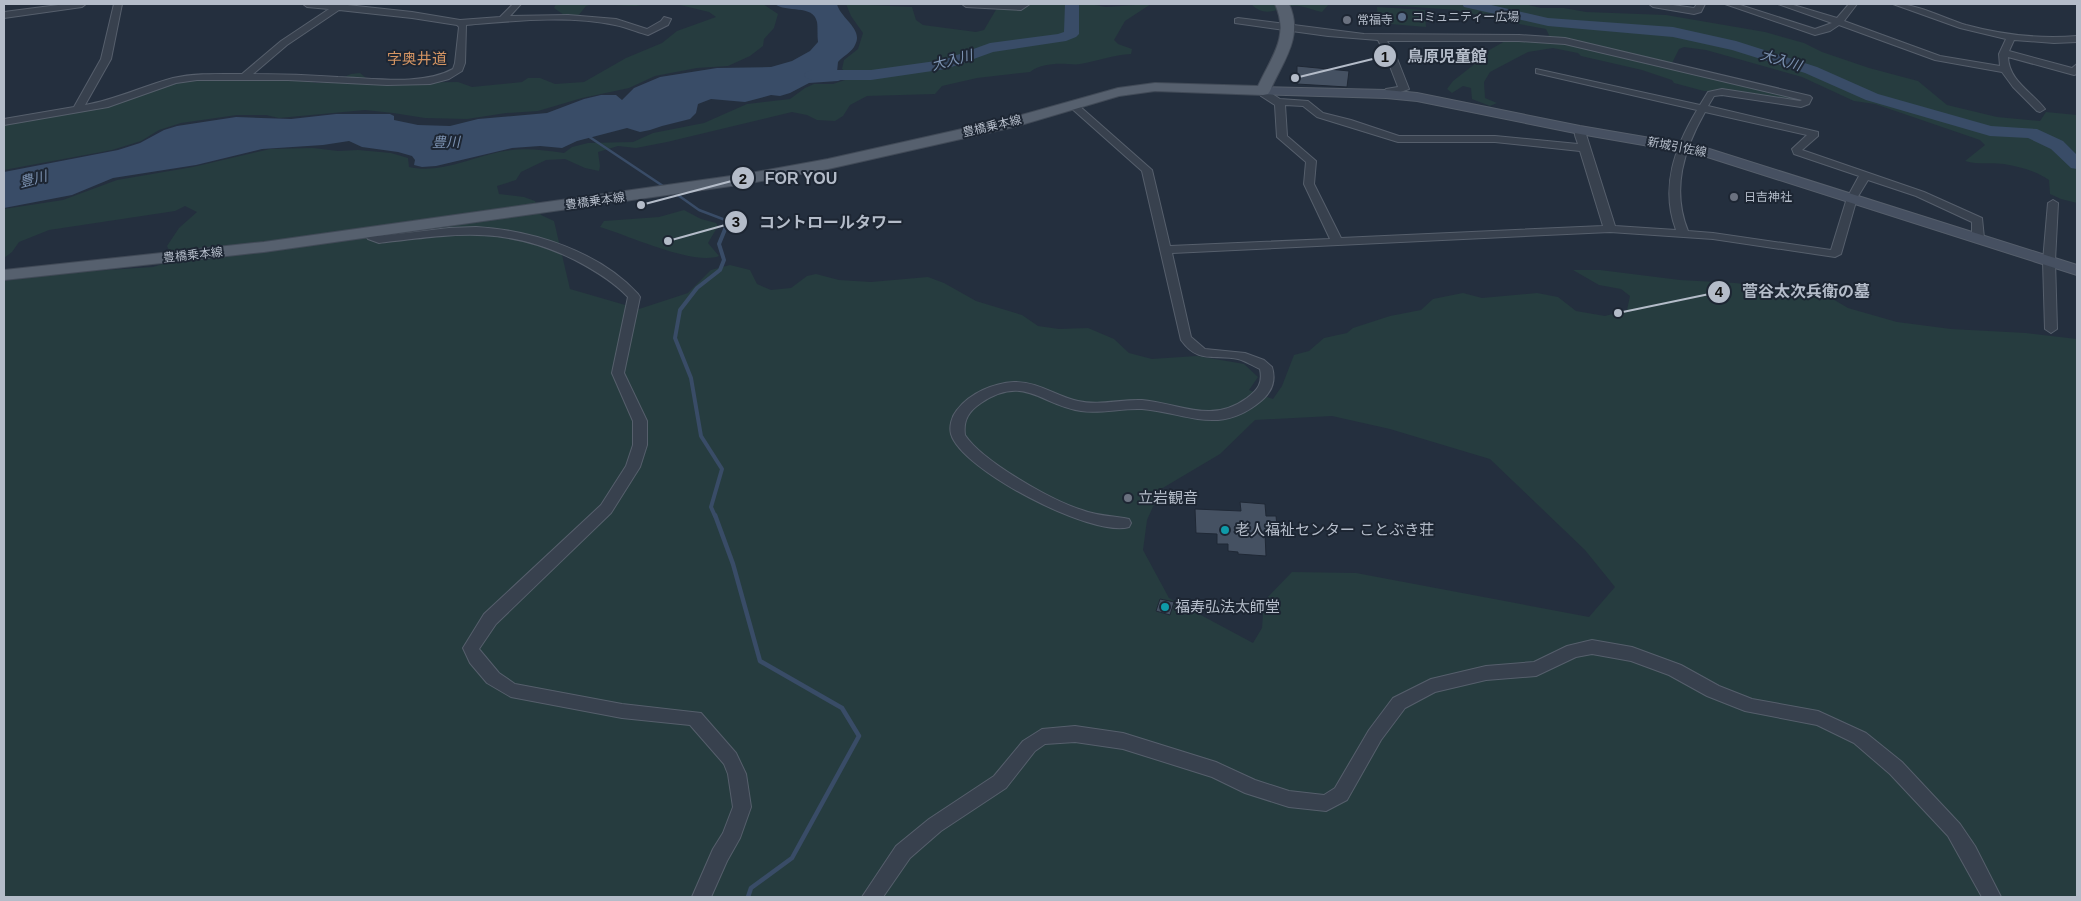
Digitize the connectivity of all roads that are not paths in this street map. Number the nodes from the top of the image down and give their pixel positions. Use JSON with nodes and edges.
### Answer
{"nodes":[{"id":1,"x":82,"y":4,"type":"edge"},
{"id":2,"x":118,"y":4,"type":"edge"},
{"id":3,"x":307,"y":4,"type":"edge"},
{"id":4,"x":517,"y":4,"type":"edge"},
{"id":5,"x":966,"y":4,"type":"edge"},
{"id":6,"x":1026,"y":4,"type":"edge"},
{"id":7,"x":1653,"y":4,"type":"edge"},
{"id":8,"x":1701,"y":4,"type":"edge"},
{"id":9,"x":1729,"y":4,"type":"edge"},
{"id":10,"x":1782,"y":4,"type":"edge"},
{"id":11,"x":1853,"y":4,"type":"edge"},
{"id":12,"x":1897,"y":4,"type":"edge"},
{"id":13,"x":1283,"y":6,"type":"edge"},
{"id":14,"x":338,"y":7,"type":"junction"},
{"id":15,"x":4,"y":15,"type":"edge"},
{"id":16,"x":504,"y":19,"type":"junction"},
{"id":17,"x":667,"y":19,"type":"dead end"},
{"id":18,"x":1238,"y":21,"type":"dead end"},
{"id":19,"x":457,"y":22,"type":"junction"},
{"id":20,"x":1839,"y":22,"type":"junction"},
{"id":21,"x":1290,"y":28,"type":"junction"},
{"id":22,"x":1381,"y":38,"type":"junction"},
{"id":23,"x":2010,"y":39,"type":"junction"},
{"id":24,"x":2077,"y":39,"type":"edge"},
{"id":25,"x":2004,"y":53,"type":"junction"},
{"id":26,"x":2077,"y":67,"type":"edge"},
{"id":27,"x":2006,"y":70,"type":"junction"},
{"id":28,"x":1539,"y":72,"type":"dead end"},
{"id":29,"x":244,"y":76,"type":"junction"},
{"id":30,"x":1263,"y":91,"type":"junction"},
{"id":31,"x":1386,"y":94,"type":"junction"},
{"id":32,"x":1278,"y":102,"type":"junction"},
{"id":33,"x":1073,"y":105,"type":"junction"},
{"id":34,"x":1702,"y":108,"type":"junction"},
{"id":35,"x":2040,"y":109,"type":"dead end"},
{"id":36,"x":77,"y":110,"type":"junction"},
{"id":37,"x":4,"y":122,"type":"edge"},
{"id":38,"x":1580,"y":130,"type":"junction"},
{"id":39,"x":1681,"y":146,"type":"junction"},
{"id":40,"x":1584,"y":148,"type":"junction"},
{"id":41,"x":1865,"y":175,"type":"junction"},
{"id":42,"x":1852,"y":198,"type":"junction"},
{"id":43,"x":2053,"y":203,"type":"dead end"},
{"id":44,"x":1610,"y":229,"type":"junction"},
{"id":45,"x":370,"y":233,"type":"junction"},
{"id":46,"x":1683,"y":234,"type":"junction"},
{"id":47,"x":1978,"y":238,"type":"junction"},
{"id":48,"x":1337,"y":242,"type":"junction"},
{"id":49,"x":1166,"y":250,"type":"junction"},
{"id":50,"x":2049,"y":260,"type":"junction"},
{"id":51,"x":2077,"y":270,"type":"edge"},
{"id":52,"x":4,"y":275,"type":"edge"},
{"id":53,"x":2051,"y":329,"type":"dead end"},
{"id":54,"x":1124,"y":523,"type":"dead end"},
{"id":55,"x":702,"y":897,"type":"edge"},
{"id":56,"x":872,"y":897,"type":"edge"},
{"id":57,"x":1992,"y":897,"type":"edge"}],
"edges":[{"from":1,"to":15,"type":"street"},
{"from":2,"to":36,"type":"street"},
{"from":3,"to":14,"type":"street"},
{"from":4,"to":16,"type":"street"},
{"from":5,"to":6,"type":"street"},
{"from":7,"to":8,"type":"street"},
{"from":9,"to":20,"type":"street"},
{"from":10,"to":20,"type":"street"},
{"from":11,"to":20,"type":"street"},
{"from":12,"to":23,"type":"street"},
{"from":13,"to":21,"type":"main road"},
{"from":14,"to":19,"type":"street"},
{"from":14,"to":29,"type":"street"},
{"from":16,"to":17,"type":"street"},
{"from":16,"to":19,"type":"street"},
{"from":18,"to":21,"type":"street"},
{"from":19,"to":29,"type":"street"},
{"from":20,"to":27,"type":"street"},
{"from":21,"to":22,"type":"street"},
{"from":21,"to":30,"type":"main road"},
{"from":22,"to":31,"type":"street"},
{"from":22,"to":34,"type":"street"},
{"from":23,"to":24,"type":"street"},
{"from":23,"to":25,"type":"street"},
{"from":25,"to":26,"type":"street"},
{"from":25,"to":27,"type":"street"},
{"from":27,"to":35,"type":"street"},
{"from":28,"to":34,"type":"street"},
{"from":29,"to":36,"type":"street"},
{"from":30,"to":31,"type":"main road","name":"新城引佐線"},
{"from":30,"to":32,"type":"street"},
{"from":30,"to":33,"type":"main road","name":"豊橋乗本線"},
{"from":31,"to":38,"type":"main road","name":"新城引佐線"},
{"from":32,"to":40,"type":"street"},
{"from":32,"to":48,"type":"street"},
{"from":33,"to":45,"type":"main road","name":"豊橋乗本線"},
{"from":33,"to":49,"type":"street"},
{"from":34,"to":39,"type":"street"},
{"from":34,"to":41,"type":"street"},
{"from":36,"to":37,"type":"street"},
{"from":38,"to":39,"type":"main road","name":"新城引佐線"},
{"from":38,"to":40,"type":"street"},
{"from":39,"to":42,"type":"main road","name":"新城引佐線"},
{"from":39,"to":46,"type":"street"},
{"from":40,"to":44,"type":"street"},
{"from":41,"to":42,"type":"street"},
{"from":41,"to":47,"type":"street"},
{"from":42,"to":46,"type":"street"},
{"from":42,"to":47,"type":"main road","name":"新城引佐線"},
{"from":43,"to":50,"type":"street"},
{"from":44,"to":46,"type":"street"},
{"from":44,"to":48,"type":"street"},
{"from":45,"to":52,"type":"main road","name":"豊橋乗本線"},
{"from":45,"to":55,"type":"street"},
{"from":47,"to":50,"type":"main road","name":"新城引佐線"},
{"from":48,"to":49,"type":"street"},
{"from":49,"to":54,"type":"street"},
{"from":50,"to":51,"type":"main road","name":"新城引佐線"},
{"from":50,"to":53,"type":"street"},
{"from":56,"to":57,"type":"street"}]}
